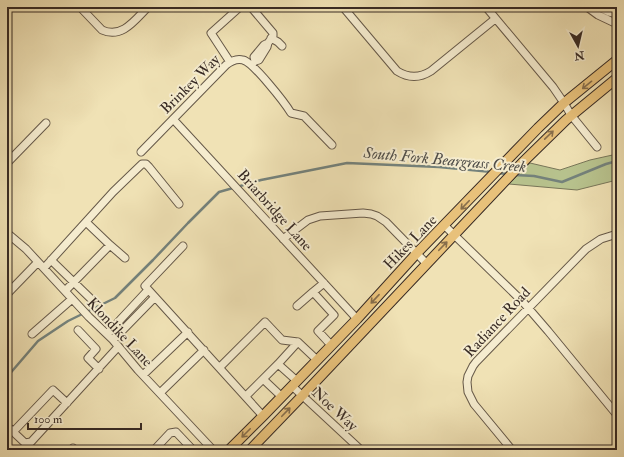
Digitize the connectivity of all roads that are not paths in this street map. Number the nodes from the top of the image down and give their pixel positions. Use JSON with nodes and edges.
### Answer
{"nodes":[{"id":1,"x":80,"y":7,"type":"edge"},
{"id":2,"x":148,"y":7,"type":"edge"},
{"id":3,"x":240,"y":7,"type":"edge"},
{"id":4,"x":251,"y":7,"type":"edge"},
{"id":5,"x":343,"y":7,"type":"edge"},
{"id":6,"x":486,"y":7,"type":"edge"},
{"id":7,"x":587,"y":7,"type":"edge"},
{"id":8,"x":599,"y":7,"type":"edge"},
{"id":9,"x":617,"y":14,"type":"edge"},
{"id":10,"x":495,"y":19,"type":"junction"},
{"id":11,"x":617,"y":24,"type":"edge"},
{"id":12,"x":270,"y":41,"type":"junction"},
{"id":13,"x":282,"y":46,"type":"dead end"},
{"id":14,"x":617,"y":60,"type":"edge"},
{"id":15,"x":230,"y":62,"type":"junction"},
{"id":16,"x":253,"y":63,"type":"junction"},
{"id":17,"x":617,"y":78,"type":"edge"},
{"id":18,"x":564,"y":103,"type":"junction"},
{"id":19,"x":571,"y":115,"type":"junction"},
{"id":20,"x":173,"y":119,"type":"junction"},
{"id":21,"x":46,"y":123,"type":"dead end"},
{"id":22,"x":332,"y":145,"type":"dead end"},
{"id":23,"x":597,"y":147,"type":"dead end"},
{"id":24,"x":141,"y":152,"type":"dead end"},
{"id":25,"x":7,"y":163,"type":"edge"},
{"id":26,"x":179,"y":204,"type":"dead end"},
{"id":27,"x":86,"y":222,"type":"junction"},
{"id":28,"x":444,"y":226,"type":"junction"},
{"id":29,"x":7,"y":233,"type":"edge"},
{"id":30,"x":454,"y":234,"type":"junction"},
{"id":31,"x":617,"y":234,"type":"edge"},
{"id":32,"x":284,"y":239,"type":"junction"},
{"id":33,"x":110,"y":245,"type":"junction"},
{"id":34,"x":183,"y":246,"type":"dead end"},
{"id":35,"x":416,"y":254,"type":"junction"},
{"id":36,"x":125,"y":258,"type":"dead end"},
{"id":37,"x":51,"y":260,"type":"junction"},
{"id":38,"x":38,"y":262,"type":"junction"},
{"id":39,"x":426,"y":263,"type":"junction"},
{"id":40,"x":44,"y":268,"type":"junction"},
{"id":41,"x":73,"y":282,"type":"junction"},
{"id":42,"x":324,"y":283,"type":"junction"},
{"id":43,"x":148,"y":290,"type":"junction"},
{"id":44,"x":65,"y":291,"type":"junction"},
{"id":45,"x":313,"y":292,"type":"junction"},
{"id":46,"x":7,"y":294,"type":"edge"},
{"id":47,"x":155,"y":297,"type":"junction"},
{"id":48,"x":90,"y":298,"type":"dead end"},
{"id":49,"x":72,"y":299,"type":"junction"},
{"id":50,"x":297,"y":306,"type":"dead end"},
{"id":51,"x":528,"y":308,"type":"junction"},
{"id":52,"x":357,"y":319,"type":"junction"},
{"id":53,"x":78,"y":330,"type":"dead end"},
{"id":54,"x":188,"y":332,"type":"junction"},
{"id":55,"x":32,"y":334,"type":"dead end"},
{"id":56,"x":107,"y":334,"type":"junction"},
{"id":57,"x":113,"y":340,"type":"junction"},
{"id":58,"x":298,"y":342,"type":"junction"},
{"id":59,"x":331,"y":345,"type":"junction"},
{"id":60,"x":118,"y":347,"type":"junction"},
{"id":61,"x":204,"y":350,"type":"junction"},
{"id":62,"x":317,"y":360,"type":"junction"},
{"id":63,"x":278,"y":364,"type":"junction"},
{"id":64,"x":220,"y":367,"type":"junction"},
{"id":65,"x":98,"y":369,"type":"junction"},
{"id":66,"x":143,"y":375,"type":"junction"},
{"id":67,"x":263,"y":379,"type":"junction"},
{"id":68,"x":294,"y":384,"type":"junction"},
{"id":69,"x":160,"y":393,"type":"junction"},
{"id":70,"x":246,"y":396,"type":"junction"},
{"id":71,"x":302,"y":396,"type":"junction"},
{"id":72,"x":282,"y":397,"type":"junction"},
{"id":73,"x":67,"y":403,"type":"junction"},
{"id":74,"x":617,"y":415,"type":"edge"},
{"id":75,"x":263,"y":416,"type":"junction"},
{"id":76,"x":7,"y":426,"type":"edge"},
{"id":77,"x":190,"y":426,"type":"junction"},
{"id":78,"x":13,"y":432,"type":"junction"},
{"id":79,"x":181,"y":436,"type":"junction"},
{"id":80,"x":155,"y":450,"type":"edge"},
{"id":81,"x":193,"y":450,"type":"edge"},
{"id":82,"x":213,"y":450,"type":"edge"},
{"id":83,"x":229,"y":450,"type":"edge"},
{"id":84,"x":250,"y":450,"type":"edge"},
{"id":85,"x":361,"y":450,"type":"edge"},
{"id":86,"x":512,"y":450,"type":"edge"}],
"edges":[{"from":1,"to":2,"type":"street"},
{"from":3,"to":15,"type":"street"},
{"from":4,"to":12,"type":"street"},
{"from":5,"to":10,"type":"street"},
{"from":6,"to":10,"type":"street"},
{"from":7,"to":11,"type":"street"},
{"from":8,"to":9,"type":"street"},
{"from":10,"to":18,"type":"street"},
{"from":12,"to":13,"type":"street"},
{"from":12,"to":16,"type":"street"},
{"from":14,"to":18,"type":"main road","name":"Hikes Lane","one_way":true},
{"from":15,"to":16,"type":"street","name":"Brinkey Way"},
{"from":15,"to":20,"type":"street","name":"Brinkey Way"},
{"from":16,"to":22,"type":"street"},
{"from":17,"to":19,"type":"main road","name":"Hikes Lane"},
{"from":18,"to":19,"type":"street"},
{"from":18,"to":28,"type":"main road","name":"Hikes Lane","one_way":true},
{"from":19,"to":23,"type":"street"},
{"from":30,"to":19,"type":"main road","name":"Hikes Lane","one_way":true},
{"from":20,"to":24,"type":"street","name":"Brinkey Way"},
{"from":20,"to":32,"type":"street","name":"Briarbridge Lane"},
{"from":21,"to":25,"type":"street"},
{"from":26,"to":27,"type":"street"},
{"from":27,"to":33,"type":"street"},
{"from":27,"to":37,"type":"street"},
{"from":28,"to":30,"type":"street"},
{"from":28,"to":35,"type":"main road","name":"Hikes Lane"},
{"from":29,"to":38,"type":"street","name":"Klondike Lane"},
{"from":39,"to":30,"type":"main road","name":"Hikes Lane","one_way":true},
{"from":30,"to":51,"type":"street"},
{"from":31,"to":51,"type":"street","name":"Radiance Road"},
{"from":32,"to":35,"type":"street"},
{"from":32,"to":42,"type":"street","name":"Briarbridge Lane"},
{"from":33,"to":36,"type":"street"},
{"from":33,"to":41,"type":"street"},
{"from":34,"to":43,"type":"street"},
{"from":35,"to":39,"type":"street"},
{"from":35,"to":52,"type":"main road","name":"Hikes Lane","one_way":true},
{"from":37,"to":40,"type":"street"},
{"from":37,"to":41,"type":"street"},
{"from":38,"to":40,"type":"street","name":"Klondike Lane"},
{"from":38,"to":46,"type":"street"},
{"from":39,"to":71,"type":"main road","name":"Hikes Lane"},
{"from":40,"to":44,"type":"street","name":"Klondike Lane"},
{"from":41,"to":44,"type":"street"},
{"from":41,"to":48,"type":"street"},
{"from":42,"to":45,"type":"street"},
{"from":42,"to":52,"type":"street","name":"Briarbridge Lane"},
{"from":43,"to":47,"type":"street"},
{"from":43,"to":56,"type":"street"},
{"from":44,"to":49,"type":"street","name":"Klondike Lane"},
{"from":45,"to":50,"type":"street"},
{"from":45,"to":59,"type":"street"},
{"from":47,"to":54,"type":"street"},
{"from":47,"to":57,"type":"street"},
{"from":49,"to":55,"type":"street"},
{"from":49,"to":56,"type":"street","name":"Klondike Lane"},
{"from":51,"to":74,"type":"street"},
{"from":51,"to":86,"type":"street","name":"Radiance Road"},
{"from":52,"to":59,"type":"main road","name":"Hikes Lane"},
{"from":53,"to":65,"type":"street"},
{"from":54,"to":61,"type":"street"},
{"from":54,"to":66,"type":"street"},
{"from":56,"to":57,"type":"street","name":"Klondike Lane"},
{"from":57,"to":60,"type":"street","name":"Klondike Lane"},
{"from":58,"to":62,"type":"street"},
{"from":58,"to":63,"type":"street"},
{"from":58,"to":64,"type":"street"},
{"from":59,"to":62,"type":"main road","name":"Hikes Lane"},
{"from":60,"to":65,"type":"street"},
{"from":60,"to":66,"type":"street","name":"Klondike Lane"},
{"from":61,"to":64,"type":"street"},
{"from":61,"to":69,"type":"street"},
{"from":62,"to":68,"type":"main road","name":"Hikes Lane"},
{"from":63,"to":67,"type":"street"},
{"from":63,"to":68,"type":"street","name":"Noe Way"},
{"from":64,"to":70,"type":"street"},
{"from":65,"to":73,"type":"street"},
{"from":66,"to":69,"type":"street","name":"Klondike Lane"},
{"from":67,"to":70,"type":"street"},
{"from":67,"to":72,"type":"street"},
{"from":68,"to":71,"type":"street","name":"Noe Way"},
{"from":68,"to":72,"type":"main road","name":"Hikes Lane"},
{"from":69,"to":77,"type":"street","name":"Klondike Lane"},
{"from":70,"to":75,"type":"street"},
{"from":84,"to":71,"type":"main road","name":"Hikes Lane","one_way":true},
{"from":71,"to":85,"type":"street","name":"Noe Way"},
{"from":72,"to":75,"type":"main road","name":"Hikes Lane"},
{"from":73,"to":78,"type":"street"},
{"from":73,"to":78,"type":"street"},
{"from":75,"to":83,"type":"main road","name":"Hikes Lane","one_way":true},
{"from":76,"to":78,"type":"street"},
{"from":77,"to":79,"type":"street"},
{"from":77,"to":82,"type":"street","name":"Klondike Lane"},
{"from":79,"to":80,"type":"street"},
{"from":79,"to":81,"type":"street"}]}
